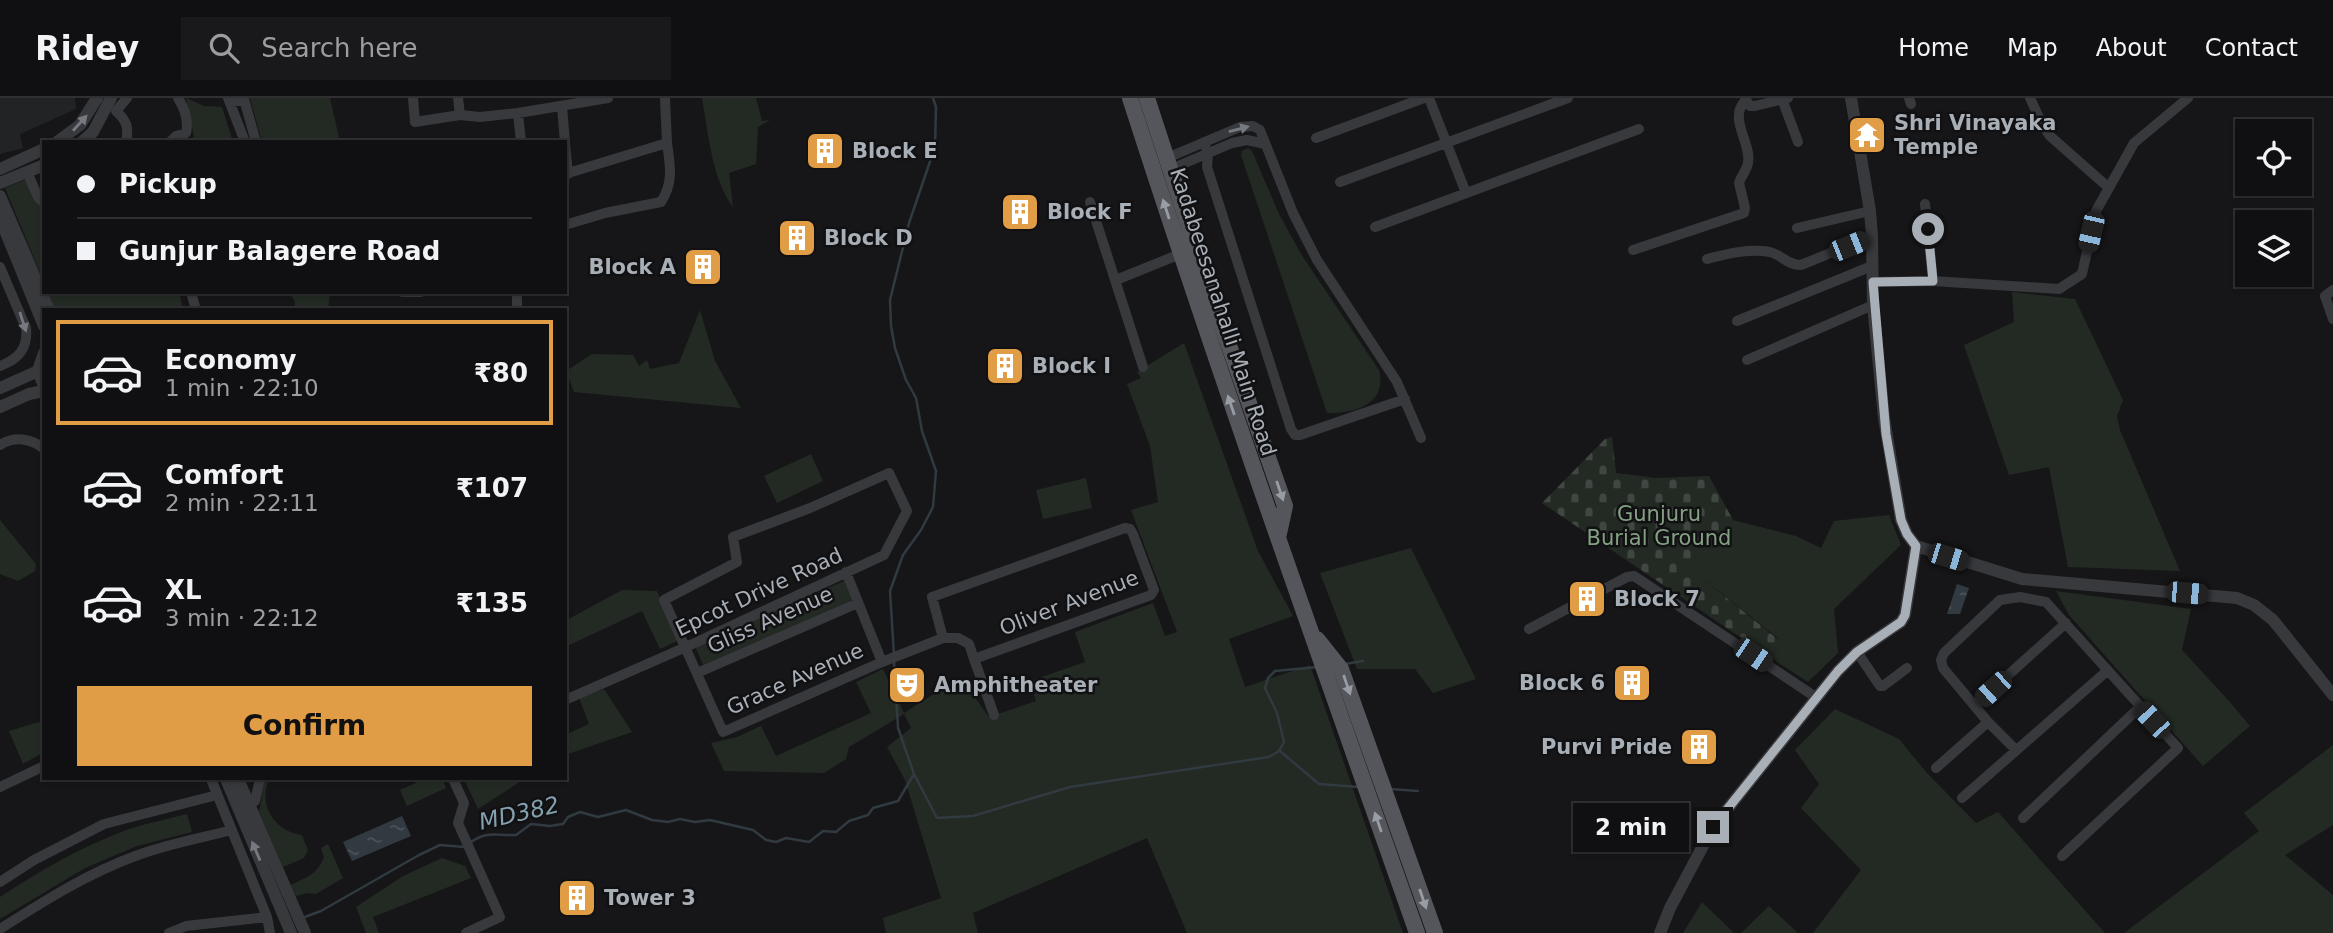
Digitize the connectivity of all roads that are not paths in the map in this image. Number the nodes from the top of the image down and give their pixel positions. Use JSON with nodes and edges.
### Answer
{"nodes":[{"id":1,"x":97,"y":98,"type":"edge"},
{"id":2,"x":111,"y":98,"type":"edge"},
{"id":3,"x":127,"y":98,"type":"edge"},
{"id":4,"x":178,"y":98,"type":"edge"},
{"id":5,"x":413,"y":98,"type":"edge"},
{"id":6,"x":458,"y":98,"type":"edge"},
{"id":7,"x":608,"y":98,"type":"edge"},
{"id":8,"x":665,"y":98,"type":"edge"},
{"id":9,"x":1130,"y":98,"type":"edge"},
{"id":10,"x":1147,"y":98,"type":"edge"},
{"id":11,"x":1427,"y":98,"type":"edge"},
{"id":12,"x":1567,"y":98,"type":"edge"},
{"id":13,"x":1851,"y":98,"type":"edge"},
{"id":14,"x":2030,"y":98,"type":"edge"},
{"id":15,"x":2188,"y":98,"type":"edge"},
{"id":16,"x":1746,"y":99,"type":"edge"},
{"id":17,"x":1785,"y":99,"type":"edge"},
{"id":18,"x":229,"y":101,"type":"edge"},
{"id":19,"x":562,"y":107,"type":"junction"},
{"id":20,"x":518,"y":113,"type":"junction"},
{"id":21,"x":460,"y":115,"type":"junction"},
{"id":22,"x":1639,"y":129,"type":"dead end"},
{"id":23,"x":1316,"y":138,"type":"dead end"},
{"id":24,"x":60,"y":140,"type":"edge"},
{"id":25,"x":84,"y":140,"type":"edge"},
{"id":26,"x":126,"y":140,"type":"edge"},
{"id":27,"x":172,"y":140,"type":"edge"},
{"id":28,"x":243,"y":140,"type":"edge"},
{"id":29,"x":255,"y":140,"type":"edge"},
{"id":30,"x":522,"y":140,"type":"edge"},
{"id":31,"x":565,"y":140,"type":"edge"},
{"id":32,"x":1798,"y":142,"type":"dead end"},
{"id":33,"x":667,"y":143,"type":"junction"},
{"id":34,"x":1447,"y":143,"type":"junction"},
{"id":35,"x":1205,"y":148,"type":"junction"},
{"id":36,"x":42,"y":150,"type":"edge"},
{"id":37,"x":1169,"y":164,"type":"junction"},
{"id":38,"x":42,"y":166,"type":"edge"},
{"id":39,"x":0,"y":169,"type":"edge"},
{"id":40,"x":27,"y":172,"type":"junction"},
{"id":41,"x":567,"y":174,"type":"edge"},
{"id":42,"x":1340,"y":182,"type":"dead end"},
{"id":43,"x":0,"y":183,"type":"edge"},
{"id":44,"x":2109,"y":188,"type":"junction"},
{"id":45,"x":1466,"y":193,"type":"junction"},
{"id":46,"x":0,"y":196,"type":"edge"},
{"id":47,"x":42,"y":200,"type":"edge"},
{"id":48,"x":1090,"y":202,"type":"dead end"},
{"id":49,"x":1925,"y":204,"type":"dead end"},
{"id":50,"x":1870,"y":211,"type":"junction"},
{"id":51,"x":0,"y":218,"type":"edge"},
{"id":52,"x":567,"y":224,"type":"edge"},
{"id":53,"x":1375,"y":227,"type":"dead end"},
{"id":54,"x":1797,"y":228,"type":"dead end"},
{"id":55,"x":1872,"y":236,"type":"junction"},
{"id":56,"x":1633,"y":250,"type":"dead end"},
{"id":57,"x":1180,"y":254,"type":"junction"},
{"id":58,"x":1707,"y":259,"type":"dead end"},
{"id":59,"x":1872,"y":266,"type":"junction"},
{"id":60,"x":0,"y":267,"type":"edge"},
{"id":61,"x":1116,"y":280,"type":"junction"},
{"id":62,"x":1933,"y":281,"type":"junction"},
{"id":63,"x":1873,"y":282,"type":"junction"},
{"id":64,"x":2333,"y":290,"type":"edge"},
{"id":65,"x":12,"y":294,"type":"junction"},
{"id":66,"x":42,"y":294,"type":"edge"},
{"id":67,"x":0,"y":297,"type":"edge"},
{"id":68,"x":1873,"y":305,"type":"junction"},
{"id":69,"x":2333,"y":319,"type":"edge"},
{"id":70,"x":42,"y":321,"type":"edge"},
{"id":71,"x":1737,"y":321,"type":"dead end"},
{"id":72,"x":42,"y":359,"type":"edge"},
{"id":73,"x":1747,"y":360,"type":"dead end"},
{"id":74,"x":0,"y":366,"type":"edge"},
{"id":75,"x":1143,"y":367,"type":"dead end"},
{"id":76,"x":38,"y":370,"type":"junction"},
{"id":77,"x":42,"y":383,"type":"edge"},
{"id":78,"x":0,"y":388,"type":"edge"},
{"id":79,"x":42,"y":390,"type":"edge"},
{"id":80,"x":1405,"y":399,"type":"junction"},
{"id":81,"x":0,"y":407,"type":"edge"},
{"id":82,"x":1421,"y":438,"type":"dead end"},
{"id":83,"x":0,"y":445,"type":"edge"},
{"id":84,"x":42,"y":448,"type":"edge"},
{"id":85,"x":1277,"y":539,"type":"junction"},
{"id":86,"x":1916,"y":546,"type":"junction"},
{"id":87,"x":846,"y":572,"type":"junction"},
{"id":88,"x":2022,"y":579,"type":"junction"},
{"id":89,"x":2020,"y":597,"type":"junction"},
{"id":90,"x":858,"y":603,"type":"junction"},
{"id":91,"x":2066,"y":623,"type":"junction"},
{"id":92,"x":1309,"y":629,"type":"junction"},
{"id":93,"x":1530,"y":629,"type":"dead end"},
{"id":94,"x":943,"y":638,"type":"junction"},
{"id":95,"x":686,"y":647,"type":"junction"},
{"id":96,"x":1857,"y":652,"type":"junction"},
{"id":97,"x":974,"y":659,"type":"junction"},
{"id":98,"x":882,"y":662,"type":"junction"},
{"id":99,"x":1907,"y":668,"type":"dead end"},
{"id":100,"x":2107,"y":671,"type":"junction"},
{"id":101,"x":697,"y":673,"type":"junction"},
{"id":102,"x":2333,"y":695,"type":"edge"},
{"id":103,"x":1816,"y":698,"type":"junction"},
{"id":104,"x":567,"y":699,"type":"edge"},
{"id":105,"x":1975,"y":705,"type":"junction"},
{"id":106,"x":2140,"y":707,"type":"junction"},
{"id":107,"x":994,"y":715,"type":"dead end"},
{"id":108,"x":1988,"y":722,"type":"junction"},
{"id":109,"x":2016,"y":750,"type":"junction"},
{"id":110,"x":42,"y":767,"type":"edge"},
{"id":111,"x":1936,"y":768,"type":"dead end"},
{"id":112,"x":211,"y":780,"type":"edge"},
{"id":113,"x":227,"y":780,"type":"edge"},
{"id":114,"x":238,"y":780,"type":"edge"},
{"id":115,"x":260,"y":780,"type":"edge"},
{"id":116,"x":453,"y":780,"type":"edge"},
{"id":117,"x":0,"y":787,"type":"edge"},
{"id":118,"x":217,"y":795,"type":"junction"},
{"id":119,"x":1962,"y":798,"type":"dead end"},
{"id":120,"x":244,"y":808,"type":"junction"},
{"id":121,"x":2023,"y":818,"type":"dead end"},
{"id":122,"x":232,"y":830,"type":"junction"},
{"id":123,"x":2062,"y":856,"type":"dead end"},
{"id":124,"x":0,"y":882,"type":"edge"},
{"id":125,"x":289,"y":911,"type":"junction"},
{"id":126,"x":268,"y":925,"type":"edge"},
{"id":127,"x":0,"y":929,"type":"edge"},
{"id":128,"x":169,"y":933,"type":"edge"},
{"id":129,"x":291,"y":933,"type":"edge"},
{"id":130,"x":305,"y":933,"type":"edge"},
{"id":131,"x":466,"y":933,"type":"edge"},
{"id":132,"x":1417,"y":933,"type":"edge"},
{"id":133,"x":1435,"y":933,"type":"edge"},
{"id":134,"x":1660,"y":933,"type":"edge"}],
"edges":[{"from":24,"to":1,"type":"street","one_way":true},
{"from":2,"to":25,"type":"street"},
{"from":3,"to":26,"type":"street"},
{"from":4,"to":27,"type":"street"},
{"from":5,"to":21,"type":"street"},
{"from":6,"to":21,"type":"street"},
{"from":7,"to":19,"type":"street"},
{"from":8,"to":33,"type":"street"},
{"from":57,"to":9,"type":"main road","name":"Kadabeesanahalli Main Road","one_way":true},
{"from":10,"to":37,"type":"main road","name":"Kadabeesanahalli Main Road"},
{"from":11,"to":23,"type":"street"},
{"from":11,"to":34,"type":"street"},
{"from":12,"to":34,"type":"street"},
{"from":13,"to":50,"type":"street"},
{"from":14,"to":44,"type":"street"},
{"from":15,"to":44,"type":"street"},
{"from":16,"to":17,"type":"street"},
{"from":16,"to":56,"type":"street"},
{"from":17,"to":32,"type":"street"},
{"from":18,"to":28,"type":"street"},
{"from":18,"to":29,"type":"street"},
{"from":19,"to":20,"type":"street"},
{"from":19,"to":31,"type":"street"},
{"from":20,"to":21,"type":"street"},
{"from":20,"to":30,"type":"street"},
{"from":22,"to":45,"type":"street"},
{"from":33,"to":41,"type":"street"},
{"from":33,"to":52,"type":"street"},
{"from":34,"to":42,"type":"street"},
{"from":34,"to":45,"type":"street"},
{"from":35,"to":37,"type":"street"},
{"from":35,"to":80,"type":"street"},
{"from":35,"to":80,"type":"street"},
{"from":36,"to":39,"type":"street"},
{"from":37,"to":85,"type":"main road","name":"Kadabeesanahalli Main Road","one_way":true},
{"from":38,"to":40,"type":"street"},
{"from":40,"to":43,"type":"street"},
{"from":40,"to":47,"type":"street"},
{"from":44,"to":62,"type":"street"},
{"from":45,"to":53,"type":"street"},
{"from":46,"to":66,"type":"street"},
{"from":48,"to":61,"type":"street"},
{"from":49,"to":62,"type":"street"},
{"from":50,"to":54,"type":"street"},
{"from":50,"to":55,"type":"street"},
{"from":51,"to":70,"type":"street"},
{"from":55,"to":58,"type":"street"},
{"from":55,"to":59,"type":"street"},
{"from":57,"to":61,"type":"street"},
{"from":85,"to":57,"type":"main road","name":"Kadabeesanahalli Main Road","one_way":true},
{"from":59,"to":63,"type":"street"},
{"from":59,"to":71,"type":"street"},
{"from":60,"to":65,"type":"street"},
{"from":61,"to":75,"type":"street"},
{"from":62,"to":63,"type":"street"},
{"from":63,"to":68,"type":"street"},
{"from":64,"to":69,"type":"street"},
{"from":65,"to":67,"type":"street"},
{"from":65,"to":74,"type":"street","one_way":true},
{"from":68,"to":73,"type":"street"},
{"from":68,"to":86,"type":"street"},
{"from":72,"to":76,"type":"street"},
{"from":76,"to":77,"type":"street"},
{"from":76,"to":78,"type":"street"},
{"from":79,"to":81,"type":"street"},
{"from":80,"to":82,"type":"street"},
{"from":83,"to":84,"type":"street"},
{"from":85,"to":92,"type":"main road","name":"Kadabeesanahalli Main Road"},
{"from":86,"to":88,"type":"street"},
{"from":86,"to":96,"type":"street"},
{"from":87,"to":90,"type":"street"},
{"from":87,"to":95,"type":"street","name":"Epcot Drive Road"},
{"from":87,"to":95,"type":"street","name":"Epcot Drive Road"},
{"from":88,"to":89,"type":"street"},
{"from":88,"to":102,"type":"street"},
{"from":89,"to":91,"type":"street"},
{"from":89,"to":105,"type":"street"},
{"from":90,"to":98,"type":"street"},
{"from":90,"to":101,"type":"street","name":"Gliss Avenue"},
{"from":91,"to":100,"type":"street"},
{"from":91,"to":105,"type":"street"},
{"from":132,"to":92,"type":"main road","name":"Kadabeesanahalli Main Road","one_way":true},
{"from":92,"to":133,"type":"main road","name":"Kadabeesanahalli Main Road","one_way":true},
{"from":93,"to":103,"type":"street"},
{"from":94,"to":97,"type":"street"},
{"from":94,"to":97,"type":"street","name":"Oliver Avenue"},
{"from":94,"to":98,"type":"street","name":"Grace Avenue"},
{"from":95,"to":101,"type":"street"},
{"from":95,"to":104,"type":"street","name":"Epcot Drive Road"},
{"from":96,"to":99,"type":"street"},
{"from":96,"to":103,"type":"street"},
{"from":97,"to":107,"type":"street"},
{"from":98,"to":101,"type":"street","name":"Grace Avenue"},
{"from":100,"to":106,"type":"street"},
{"from":100,"to":109,"type":"street"},
{"from":103,"to":134,"type":"street"},
{"from":105,"to":108,"type":"street"},
{"from":106,"to":121,"type":"street"},
{"from":106,"to":123,"type":"street"},
{"from":108,"to":109,"type":"street"},
{"from":108,"to":111,"type":"street"},
{"from":109,"to":119,"type":"street"},
{"from":110,"to":117,"type":"street"},
{"from":112,"to":118,"type":"street"},
{"from":113,"to":120,"type":"street"},
{"from":114,"to":120,"type":"street"},
{"from":115,"to":120,"type":"street"},
{"from":116,"to":131,"type":"street"},
{"from":118,"to":122,"type":"street"},
{"from":118,"to":124,"type":"street"},
{"from":120,"to":125,"type":"street"},
{"from":122,"to":126,"type":"street"},
{"from":122,"to":127,"type":"street"},
{"from":125,"to":129,"type":"street"},
{"from":125,"to":130,"type":"street"},
{"from":126,"to":128,"type":"street"}]}
